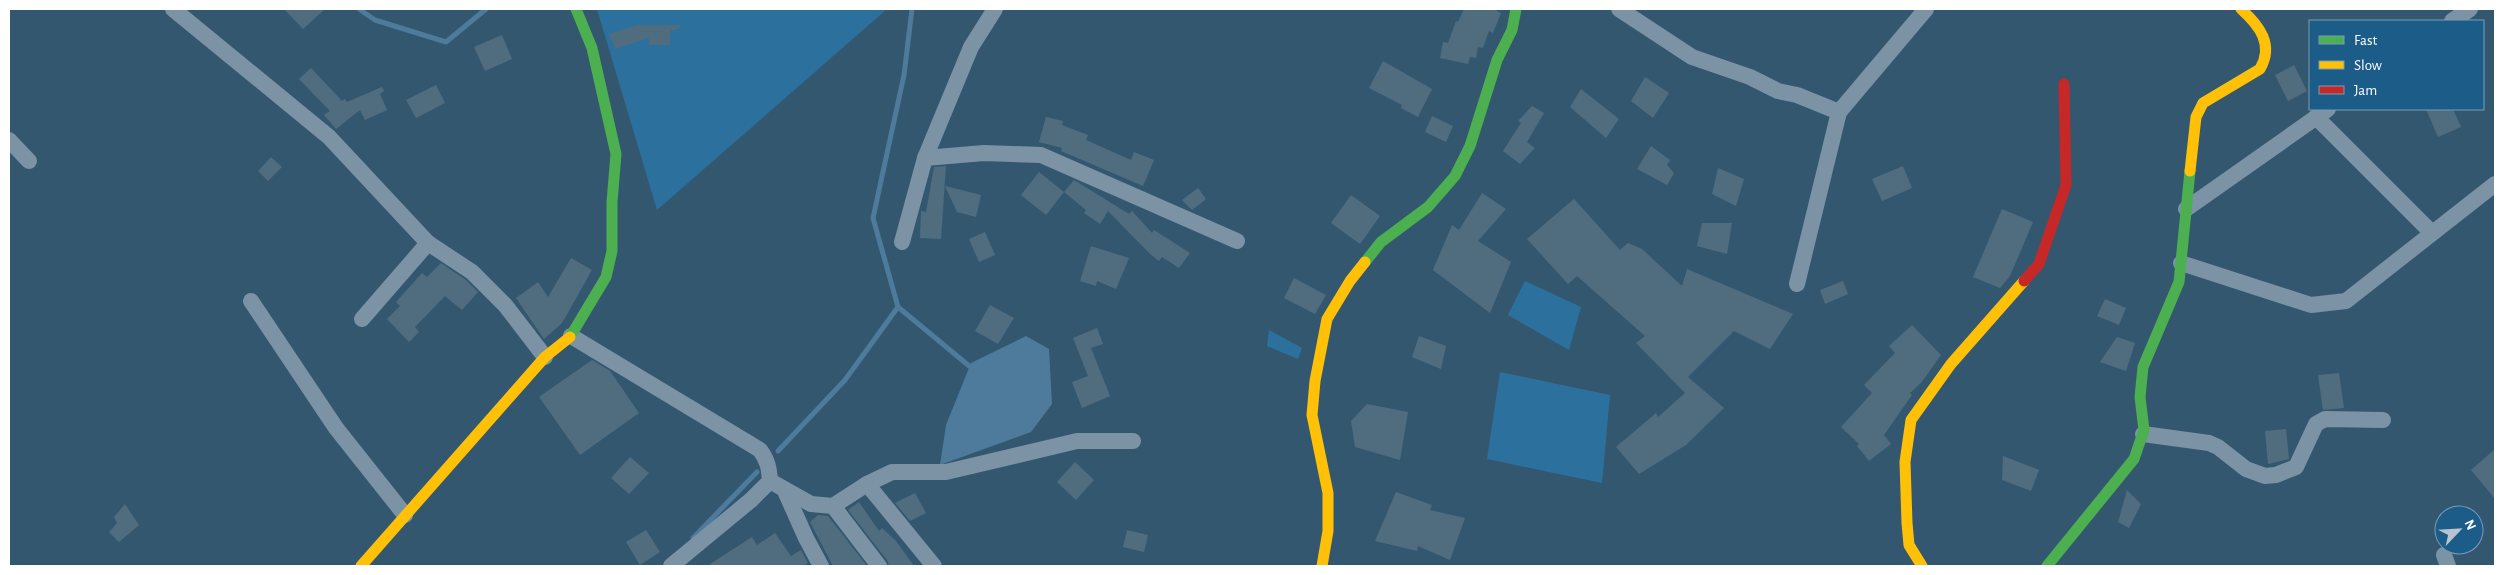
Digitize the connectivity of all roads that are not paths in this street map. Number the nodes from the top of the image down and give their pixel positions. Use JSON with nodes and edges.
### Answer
{"nodes":[{"id":1,"x":173,"y":9,"type":"edge"},
{"id":2,"x":576,"y":9,"type":"edge"},
{"id":3,"x":995,"y":9,"type":"edge"},
{"id":4,"x":1516,"y":9,"type":"edge"},
{"id":5,"x":1619,"y":9,"type":"edge"},
{"id":6,"x":1926,"y":9,"type":"edge"},
{"id":7,"x":2241,"y":9,"type":"edge"},
{"id":8,"x":2470,"y":9,"type":"edge"},
{"id":9,"x":2454,"y":20,"type":"edge"},
{"id":10,"x":2064,"y":84,"type":"dead end"},
{"id":11,"x":1839,"y":112,"type":"junction"},
{"id":12,"x":2322,"y":113,"type":"edge"},
{"id":13,"x":9,"y":140,"type":"edge"},
{"id":14,"x":925,"y":158,"type":"junction"},
{"id":15,"x":29,"y":161,"type":"dead end"},
{"id":16,"x":2495,"y":184,"type":"edge"},
{"id":17,"x":2186,"y":209,"type":"junction"},
{"id":18,"x":2431,"y":232,"type":"junction"},
{"id":19,"x":1237,"y":241,"type":"dead end"},
{"id":20,"x":902,"y":242,"type":"dead end"},
{"id":21,"x":428,"y":243,"type":"junction"},
{"id":22,"x":2181,"y":263,"type":"junction"},
{"id":23,"x":1796,"y":284,"type":"dead end"},
{"id":24,"x":251,"y":301,"type":"dead end"},
{"id":25,"x":362,"y":320,"type":"dead end"},
{"id":26,"x":571,"y":336,"type":"junction"},
{"id":27,"x":545,"y":357,"type":"junction"},
{"id":28,"x":2383,"y":420,"type":"dead end"},
{"id":29,"x":2143,"y":434,"type":"junction"},
{"id":30,"x":1133,"y":442,"type":"dead end"},
{"id":31,"x":770,"y":481,"type":"junction"},
{"id":32,"x":867,"y":484,"type":"junction"},
{"id":33,"x":785,"y":491,"type":"junction"},
{"id":34,"x":833,"y":506,"type":"junction"},
{"id":35,"x":405,"y":515,"type":"junction"},
{"id":36,"x":361,"y":566,"type":"edge"},
{"id":37,"x":671,"y":566,"type":"edge"},
{"id":38,"x":821,"y":566,"type":"edge"},
{"id":39,"x":879,"y":566,"type":"edge"},
{"id":40,"x":934,"y":566,"type":"edge"},
{"id":41,"x":1322,"y":566,"type":"edge"},
{"id":42,"x":1922,"y":566,"type":"edge"},
{"id":43,"x":2047,"y":566,"type":"edge"}],
"edges":[{"from":1,"to":21,"type":"street"},
{"from":2,"to":26,"type":"street"},
{"from":3,"to":14,"type":"street"},
{"from":4,"to":41,"type":"street"},
{"from":5,"to":11,"type":"street"},
{"from":6,"to":11,"type":"street"},
{"from":7,"to":17,"type":"street"},
{"from":8,"to":9,"type":"street"},
{"from":10,"to":42,"type":"street"},
{"from":11,"to":23,"type":"street"},
{"from":12,"to":17,"type":"street"},
{"from":12,"to":18,"type":"street"},
{"from":13,"to":15,"type":"street"},
{"from":14,"to":19,"type":"street"},
{"from":14,"to":20,"type":"street"},
{"from":16,"to":18,"type":"street"},
{"from":17,"to":22,"type":"street"},
{"from":18,"to":22,"type":"street"},
{"from":21,"to":25,"type":"street"},
{"from":21,"to":27,"type":"street"},
{"from":22,"to":29,"type":"street"},
{"from":24,"to":35,"type":"street"},
{"from":26,"to":27,"type":"street"},
{"from":26,"to":31,"type":"street"},
{"from":27,"to":35,"type":"street"},
{"from":28,"to":29,"type":"street"},
{"from":29,"to":43,"type":"street"},
{"from":30,"to":32,"type":"street"},
{"from":31,"to":33,"type":"street"},
{"from":31,"to":37,"type":"street"},
{"from":32,"to":34,"type":"street"},
{"from":32,"to":40,"type":"street"},
{"from":33,"to":34,"type":"street"},
{"from":33,"to":38,"type":"street"},
{"from":34,"to":39,"type":"street"},
{"from":35,"to":36,"type":"street"}]}
